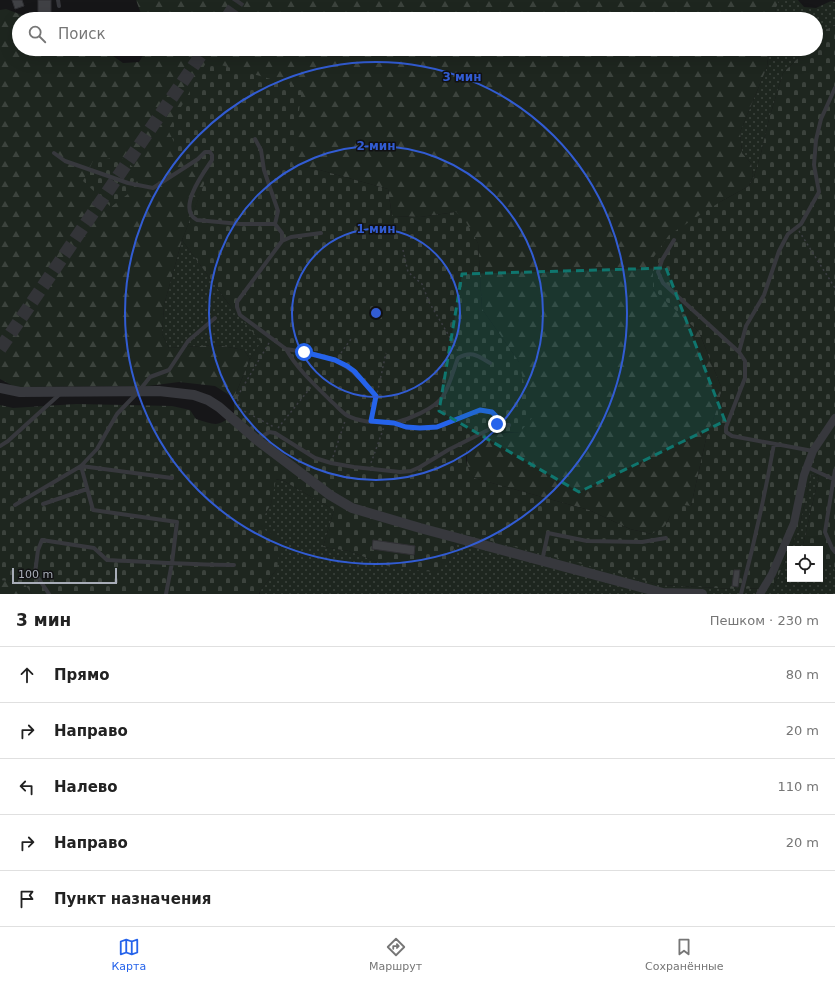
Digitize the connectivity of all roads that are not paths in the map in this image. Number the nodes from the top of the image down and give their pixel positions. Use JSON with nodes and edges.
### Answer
{"nodes":[{"id":1,"x":58,"y":0,"type":"edge"},
{"id":2,"x":59,"y":6,"type":"dead end"},
{"id":3,"x":835,"y":88,"type":"edge"},
{"id":4,"x":255,"y":139,"type":"dead end"},
{"id":5,"x":54,"y":153,"type":"dead end"},
{"id":6,"x":275,"y":224,"type":"junction"},
{"id":7,"x":321,"y":233,"type":"dead end"},
{"id":8,"x":674,"y":240,"type":"dead end"},
{"id":9,"x":282,"y":241,"type":"junction"},
{"id":10,"x":215,"y":318,"type":"dead end"},
{"id":11,"x":286,"y":349,"type":"junction"},
{"id":12,"x":739,"y":352,"type":"junction"},
{"id":13,"x":490,"y":364,"type":"dead end"},
{"id":14,"x":358,"y":376,"type":"road end"},
{"id":15,"x":0,"y":388,"type":"edge"},
{"id":16,"x":64,"y":391,"type":"junction"},
{"id":17,"x":139,"y":391,"type":"junction"},
{"id":18,"x":835,"y":418,"type":"edge"},
{"id":19,"x":394,"y":423,"type":"junction"},
{"id":20,"x":497,"y":424,"type":"junction"},
{"id":21,"x":509,"y":425,"type":"dead end"},
{"id":22,"x":257,"y":440,"type":"junction"},
{"id":23,"x":774,"y":444,"type":"junction"},
{"id":24,"x":0,"y":446,"type":"edge"},
{"id":25,"x":813,"y":451,"type":"junction"},
{"id":26,"x":81,"y":466,"type":"junction"},
{"id":27,"x":807,"y":467,"type":"junction"},
{"id":28,"x":835,"y":470,"type":"edge"},
{"id":29,"x":172,"y":478,"type":"dead end"},
{"id":30,"x":833,"y":479,"type":"junction"},
{"id":31,"x":88,"y":489,"type":"junction"},
{"id":32,"x":43,"y":504,"type":"dead end"},
{"id":33,"x":15,"y":505,"type":"dead end"},
{"id":34,"x":666,"y":538,"type":"dead end"},
{"id":35,"x":835,"y":552,"type":"edge"},
{"id":36,"x":542,"y":561,"type":"junction"},
{"id":37,"x":172,"y":563,"type":"junction"},
{"id":38,"x":234,"y":565,"type":"dead end"},
{"id":39,"x":48,"y":594,"type":"edge"},
{"id":40,"x":166,"y":594,"type":"edge"},
{"id":41,"x":702,"y":594,"type":"edge"},
{"id":42,"x":741,"y":594,"type":"edge"},
{"id":43,"x":760,"y":594,"type":"edge"}],
"edges":[{"from":1,"to":2,"type":"lane"},
{"from":3,"to":12,"type":"lane"},
{"from":4,"to":6,"type":"lane"},
{"from":5,"to":6,"type":"lane"},
{"from":6,"to":9,"type":"lane"},
{"from":7,"to":9,"type":"lane"},
{"from":8,"to":12,"type":"lane"},
{"from":9,"to":11,"type":"lane"},
{"from":10,"to":17,"type":"lane"},
{"from":11,"to":14,"type":"lane"},
{"from":11,"to":19,"type":"lane"},
{"from":12,"to":23,"type":"lane"},
{"from":13,"to":19,"type":"lane"},
{"from":15,"to":16,"type":"street"},
{"from":16,"to":17,"type":"street"},
{"from":16,"to":24,"type":"lane"},
{"from":17,"to":22,"type":"street"},
{"from":17,"to":26,"type":"lane"},
{"from":18,"to":25,"type":"street"},
{"from":19,"to":20,"type":"lane"},
{"from":20,"to":21,"type":"lane"},
{"from":20,"to":22,"type":"lane"},
{"from":22,"to":36,"type":"street"},
{"from":23,"to":25,"type":"lane"},
{"from":23,"to":42,"type":"lane"},
{"from":25,"to":27,"type":"street"},
{"from":26,"to":29,"type":"lane"},
{"from":26,"to":31,"type":"lane"},
{"from":26,"to":33,"type":"lane"},
{"from":27,"to":30,"type":"lane"},
{"from":27,"to":43,"type":"street"},
{"from":28,"to":30,"type":"lane"},
{"from":30,"to":35,"type":"lane"},
{"from":31,"to":32,"type":"lane"},
{"from":31,"to":37,"type":"lane"},
{"from":34,"to":36,"type":"lane"},
{"from":36,"to":41,"type":"street"},
{"from":37,"to":38,"type":"lane"},
{"from":37,"to":39,"type":"lane"},
{"from":37,"to":40,"type":"lane"}]}
